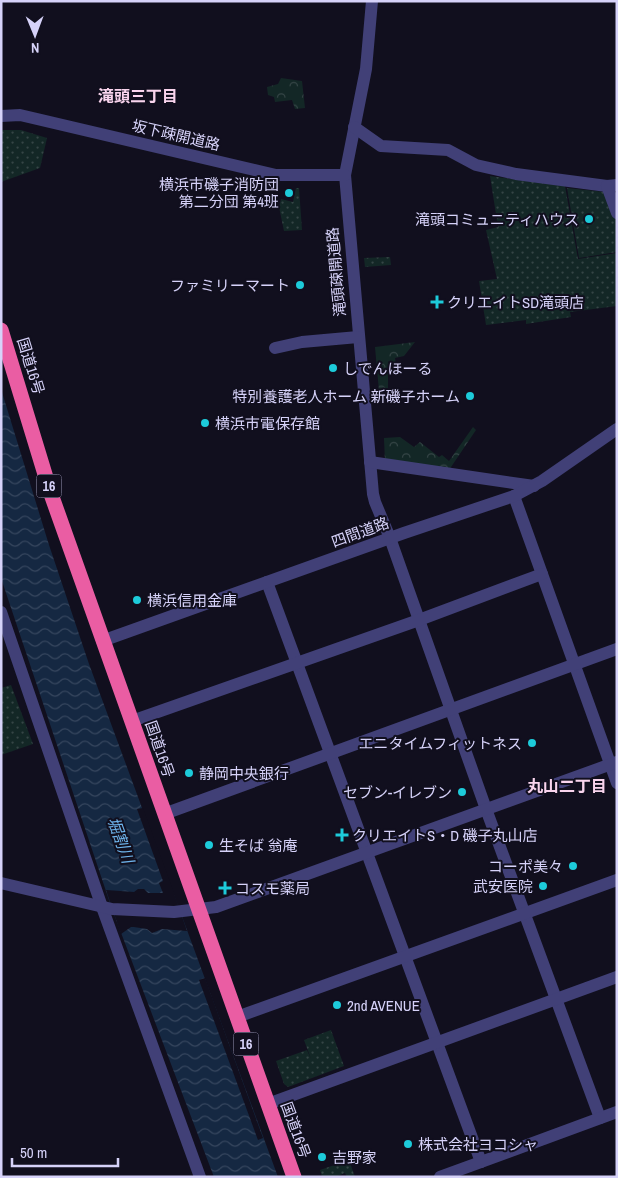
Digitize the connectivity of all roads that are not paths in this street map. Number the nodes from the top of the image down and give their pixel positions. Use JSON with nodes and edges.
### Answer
{"nodes":[{"id":1,"x":372,"y":1,"type":"edge"},
{"id":2,"x":1,"y":116,"type":"edge"},
{"id":3,"x":354,"y":127,"type":"junction"},
{"id":4,"x":344,"y":175,"type":"junction"},
{"id":5,"x":612,"y":186,"type":"edge"},
{"id":6,"x":617,"y":213,"type":"edge"},
{"id":7,"x":1,"y":330,"type":"edge"},
{"id":8,"x":358,"y":337,"type":"junction"},
{"id":9,"x":275,"y":348,"type":"dead end"},
{"id":10,"x":617,"y":429,"type":"edge"},
{"id":11,"x":370,"y":462,"type":"junction"},
{"id":12,"x":534,"y":486,"type":"junction"},
{"id":13,"x":514,"y":496,"type":"junction"},
{"id":14,"x":390,"y":538,"type":"junction"},
{"id":15,"x":542,"y":574,"type":"junction"},
{"id":16,"x":267,"y":582,"type":"junction"},
{"id":17,"x":1,"y":612,"type":"edge"},
{"id":18,"x":419,"y":620,"type":"junction"},
{"id":19,"x":102,"y":641,"type":"junction"},
{"id":20,"x":617,"y":649,"type":"edge"},
{"id":21,"x":574,"y":663,"type":"junction"},
{"id":22,"x":297,"y":664,"type":"junction"},
{"id":23,"x":450,"y":710,"type":"junction"},
{"id":24,"x":132,"y":721,"type":"junction"},
{"id":25,"x":330,"y":753,"type":"junction"},
{"id":26,"x":613,"y":763,"type":"edge"},
{"id":27,"x":617,"y":783,"type":"edge"},
{"id":28,"x":486,"y":809,"type":"junction"},
{"id":29,"x":164,"y":814,"type":"junction"},
{"id":30,"x":366,"y":853,"type":"junction"},
{"id":31,"x":617,"y":880,"type":"edge"},
{"id":32,"x":1,"y":883,"type":"edge"},
{"id":33,"x":107,"y":908,"type":"junction"},
{"id":34,"x":199,"y":910,"type":"junction"},
{"id":35,"x":525,"y":913,"type":"junction"},
{"id":36,"x":404,"y":956,"type":"junction"},
{"id":37,"x":617,"y":977,"type":"edge"},
{"id":38,"x":557,"y":999,"type":"junction"},
{"id":39,"x":237,"y":1017,"type":"junction"},
{"id":40,"x":436,"y":1043,"type":"junction"},
{"id":41,"x":268,"y":1104,"type":"junction"},
{"id":42,"x":617,"y":1112,"type":"edge"},
{"id":43,"x":600,"y":1118,"type":"junction"},
{"id":44,"x":481,"y":1162,"type":"junction"},
{"id":45,"x":200,"y":1177,"type":"edge"},
{"id":46,"x":294,"y":1177,"type":"edge"},
{"id":47,"x":440,"y":1177,"type":"edge"}],
"edges":[{"from":1,"to":3,"type":"street","name":"滝頭疎開道路"},
{"from":2,"to":4,"type":"street","name":"坂下疎開道路"},
{"from":3,"to":4,"type":"street","name":"滝頭疎開道路"},
{"from":3,"to":5,"type":"street"},
{"from":4,"to":8,"type":"street","name":"滝頭疎開道路"},
{"from":5,"to":6,"type":"street"},
{"from":7,"to":19,"type":"highway","name":"国道16号","number":"16"},
{"from":8,"to":9,"type":"street"},
{"from":8,"to":11,"type":"street","name":"滝頭疎開道路"},
{"from":10,"to":12,"type":"street","name":"四間道路"},
{"from":11,"to":12,"type":"street"},
{"from":11,"to":14,"type":"street","name":"滝頭疎開道路"},
{"from":12,"to":13,"type":"street","name":"四間道路"},
{"from":13,"to":14,"type":"street","name":"四間道路"},
{"from":13,"to":15,"type":"street"},
{"from":14,"to":16,"type":"street","name":"四間道路"},
{"from":14,"to":18,"type":"street","name":"滝頭疎開道路"},
{"from":15,"to":18,"type":"street"},
{"from":15,"to":21,"type":"street"},
{"from":16,"to":19,"type":"street","name":"四間道路"},
{"from":16,"to":22,"type":"street"},
{"from":17,"to":33,"type":"street"},
{"from":18,"to":22,"type":"street"},
{"from":18,"to":23,"type":"street","name":"滝頭疎開道路"},
{"from":19,"to":24,"type":"highway","name":"国道16号","number":"16"},
{"from":20,"to":21,"type":"street"},
{"from":21,"to":23,"type":"street"},
{"from":21,"to":26,"type":"street"},
{"from":22,"to":24,"type":"street"},
{"from":22,"to":25,"type":"street"},
{"from":23,"to":25,"type":"street"},
{"from":23,"to":28,"type":"street","name":"滝頭疎開道路"},
{"from":24,"to":29,"type":"highway","name":"国道16号","number":"16"},
{"from":25,"to":29,"type":"street"},
{"from":25,"to":30,"type":"street"},
{"from":26,"to":27,"type":"street"},
{"from":26,"to":28,"type":"street"},
{"from":28,"to":30,"type":"street"},
{"from":28,"to":35,"type":"street","name":"滝頭疎開道路"},
{"from":29,"to":34,"type":"highway","name":"国道16号","number":"16"},
{"from":30,"to":34,"type":"street"},
{"from":30,"to":36,"type":"street"},
{"from":31,"to":35,"type":"street"},
{"from":32,"to":33,"type":"street"},
{"from":33,"to":34,"type":"street"},
{"from":33,"to":45,"type":"street"},
{"from":34,"to":39,"type":"highway","name":"国道16号","number":"16"},
{"from":35,"to":36,"type":"street"},
{"from":35,"to":38,"type":"street","name":"滝頭疎開道路"},
{"from":36,"to":39,"type":"street"},
{"from":36,"to":40,"type":"street"},
{"from":37,"to":38,"type":"street"},
{"from":38,"to":40,"type":"street"},
{"from":38,"to":43,"type":"street","name":"滝頭疎開道路"},
{"from":39,"to":41,"type":"highway","name":"国道16号","number":"16"},
{"from":40,"to":41,"type":"street"},
{"from":40,"to":44,"type":"street"},
{"from":41,"to":46,"type":"highway","name":"国道16号","number":"16"},
{"from":42,"to":43,"type":"street"},
{"from":43,"to":44,"type":"street"},
{"from":44,"to":47,"type":"street"}]}
